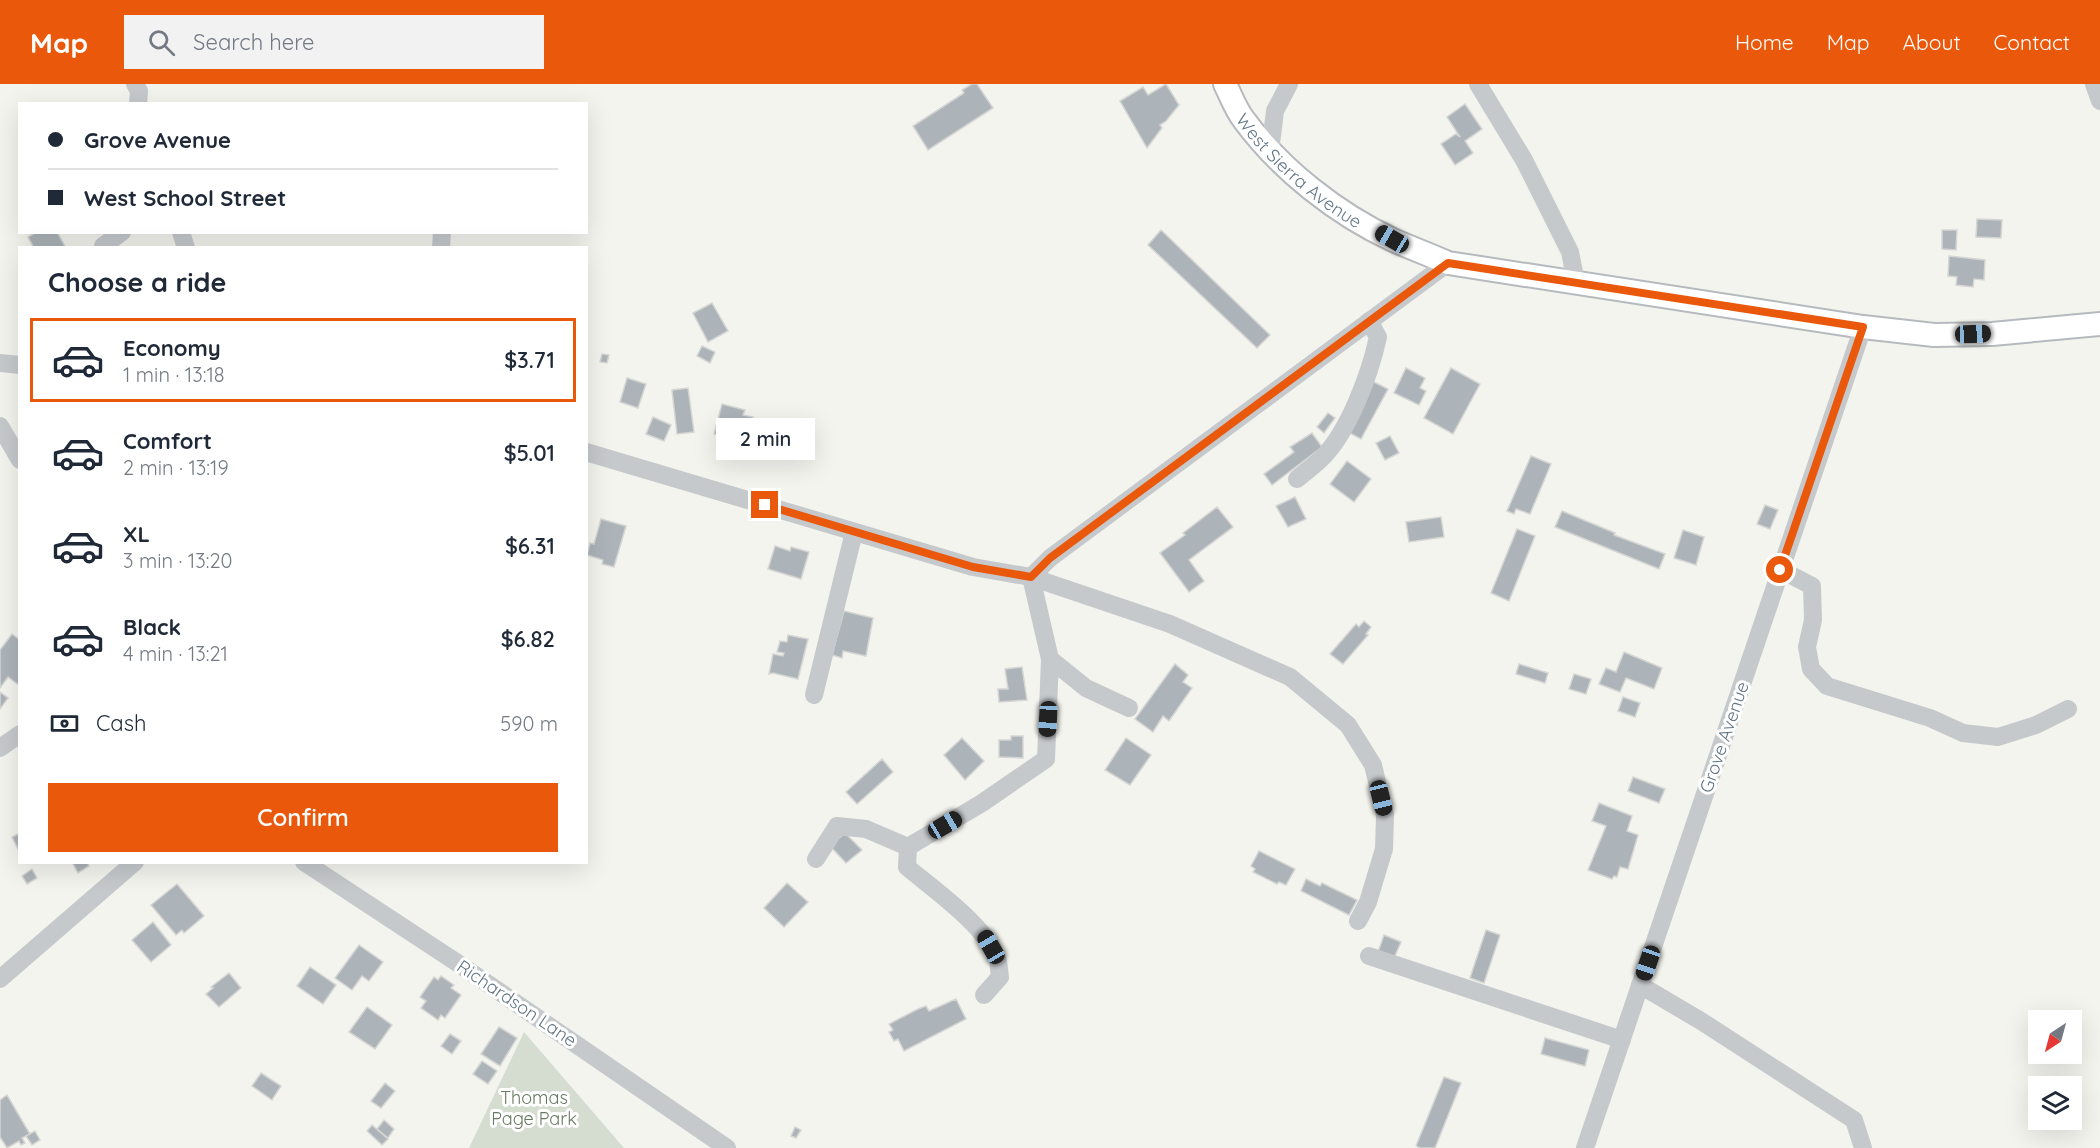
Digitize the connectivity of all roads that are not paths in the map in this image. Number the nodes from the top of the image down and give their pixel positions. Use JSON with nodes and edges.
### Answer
{"nodes":[{"id":1,"x":135,"y":84,"type":"edge"},
{"id":2,"x":1225,"y":84,"type":"edge"},
{"id":3,"x":1289,"y":84,"type":"edge"},
{"id":4,"x":1478,"y":84,"type":"edge"},
{"id":5,"x":2094,"y":84,"type":"edge"},
{"id":6,"x":2100,"y":101,"type":"edge"},
{"id":7,"x":138,"y":102,"type":"edge"},
{"id":8,"x":1270,"y":152,"type":"junction"},
{"id":9,"x":119,"y":234,"type":"edge"},
{"id":10,"x":103,"y":246,"type":"edge"},
{"id":11,"x":1448,"y":263,"type":"junction"},
{"id":12,"x":1576,"y":282,"type":"junction"},
{"id":13,"x":1369,"y":321,"type":"junction"},
{"id":14,"x":2100,"y":324,"type":"edge"},
{"id":15,"x":1863,"y":327,"type":"junction"},
{"id":16,"x":0,"y":363,"type":"edge"},
{"id":17,"x":18,"y":365,"type":"edge"},
{"id":18,"x":0,"y":426,"type":"edge"},
{"id":19,"x":588,"y":453,"type":"edge"},
{"id":20,"x":18,"y":457,"type":"edge"},
{"id":21,"x":1297,"y":479,"type":"dead end"},
{"id":22,"x":854,"y":532,"type":"junction"},
{"id":23,"x":1780,"y":570,"type":"junction"},
{"id":24,"x":1031,"y":577,"type":"junction"},
{"id":25,"x":1050,"y":659,"type":"junction"},
{"id":26,"x":814,"y":696,"type":"dead end"},
{"id":27,"x":1129,"y":708,"type":"dead end"},
{"id":28,"x":2068,"y":709,"type":"dead end"},
{"id":29,"x":18,"y":735,"type":"edge"},
{"id":30,"x":0,"y":748,"type":"edge"},
{"id":31,"x":908,"y":847,"type":"junction"},
{"id":32,"x":816,"y":859,"type":"dead end"},
{"id":33,"x":133,"y":864,"type":"edge"},
{"id":34,"x":307,"y":864,"type":"edge"},
{"id":35,"x":1358,"y":921,"type":"dead end"},
{"id":36,"x":1369,"y":956,"type":"dead end"},
{"id":37,"x":0,"y":979,"type":"edge"},
{"id":38,"x":1641,"y":985,"type":"junction"},
{"id":39,"x":984,"y":995,"type":"dead end"},
{"id":40,"x":1622,"y":1040,"type":"junction"},
{"id":41,"x":727,"y":1148,"type":"edge"},
{"id":42,"x":1585,"y":1148,"type":"edge"},
{"id":43,"x":1863,"y":1148,"type":"edge"}],
"edges":[{"from":1,"to":7,"type":"street"},
{"from":2,"to":8,"type":"main road","name":"West Sierra Avenue"},
{"from":3,"to":8,"type":"street"},
{"from":4,"to":12,"type":"street"},
{"from":5,"to":6,"type":"street"},
{"from":8,"to":11,"type":"main road","name":"West Sierra Avenue"},
{"from":9,"to":10,"type":"street"},
{"from":11,"to":12,"type":"main road","name":"West Sierra Avenue"},
{"from":11,"to":13,"type":"street"},
{"from":12,"to":15,"type":"main road","name":"West Sierra Avenue"},
{"from":13,"to":21,"type":"street"},
{"from":13,"to":24,"type":"street"},
{"from":14,"to":15,"type":"main road","name":"West Sierra Avenue"},
{"from":15,"to":23,"type":"street","name":"Grove Avenue"},
{"from":16,"to":17,"type":"street"},
{"from":18,"to":20,"type":"street"},
{"from":19,"to":22,"type":"street"},
{"from":22,"to":24,"type":"street"},
{"from":22,"to":26,"type":"street"},
{"from":23,"to":28,"type":"street"},
{"from":23,"to":38,"type":"street","name":"Grove Avenue"},
{"from":24,"to":25,"type":"street"},
{"from":24,"to":35,"type":"street"},
{"from":25,"to":27,"type":"street"},
{"from":25,"to":31,"type":"street"},
{"from":29,"to":30,"type":"street"},
{"from":31,"to":32,"type":"street"},
{"from":31,"to":39,"type":"street"},
{"from":33,"to":37,"type":"street"},
{"from":34,"to":41,"type":"street","name":"Richardson Lane"},
{"from":36,"to":40,"type":"street"},
{"from":38,"to":40,"type":"street","name":"Grove Avenue"},
{"from":38,"to":43,"type":"street"},
{"from":40,"to":42,"type":"street","name":"Grove Avenue"}]}
